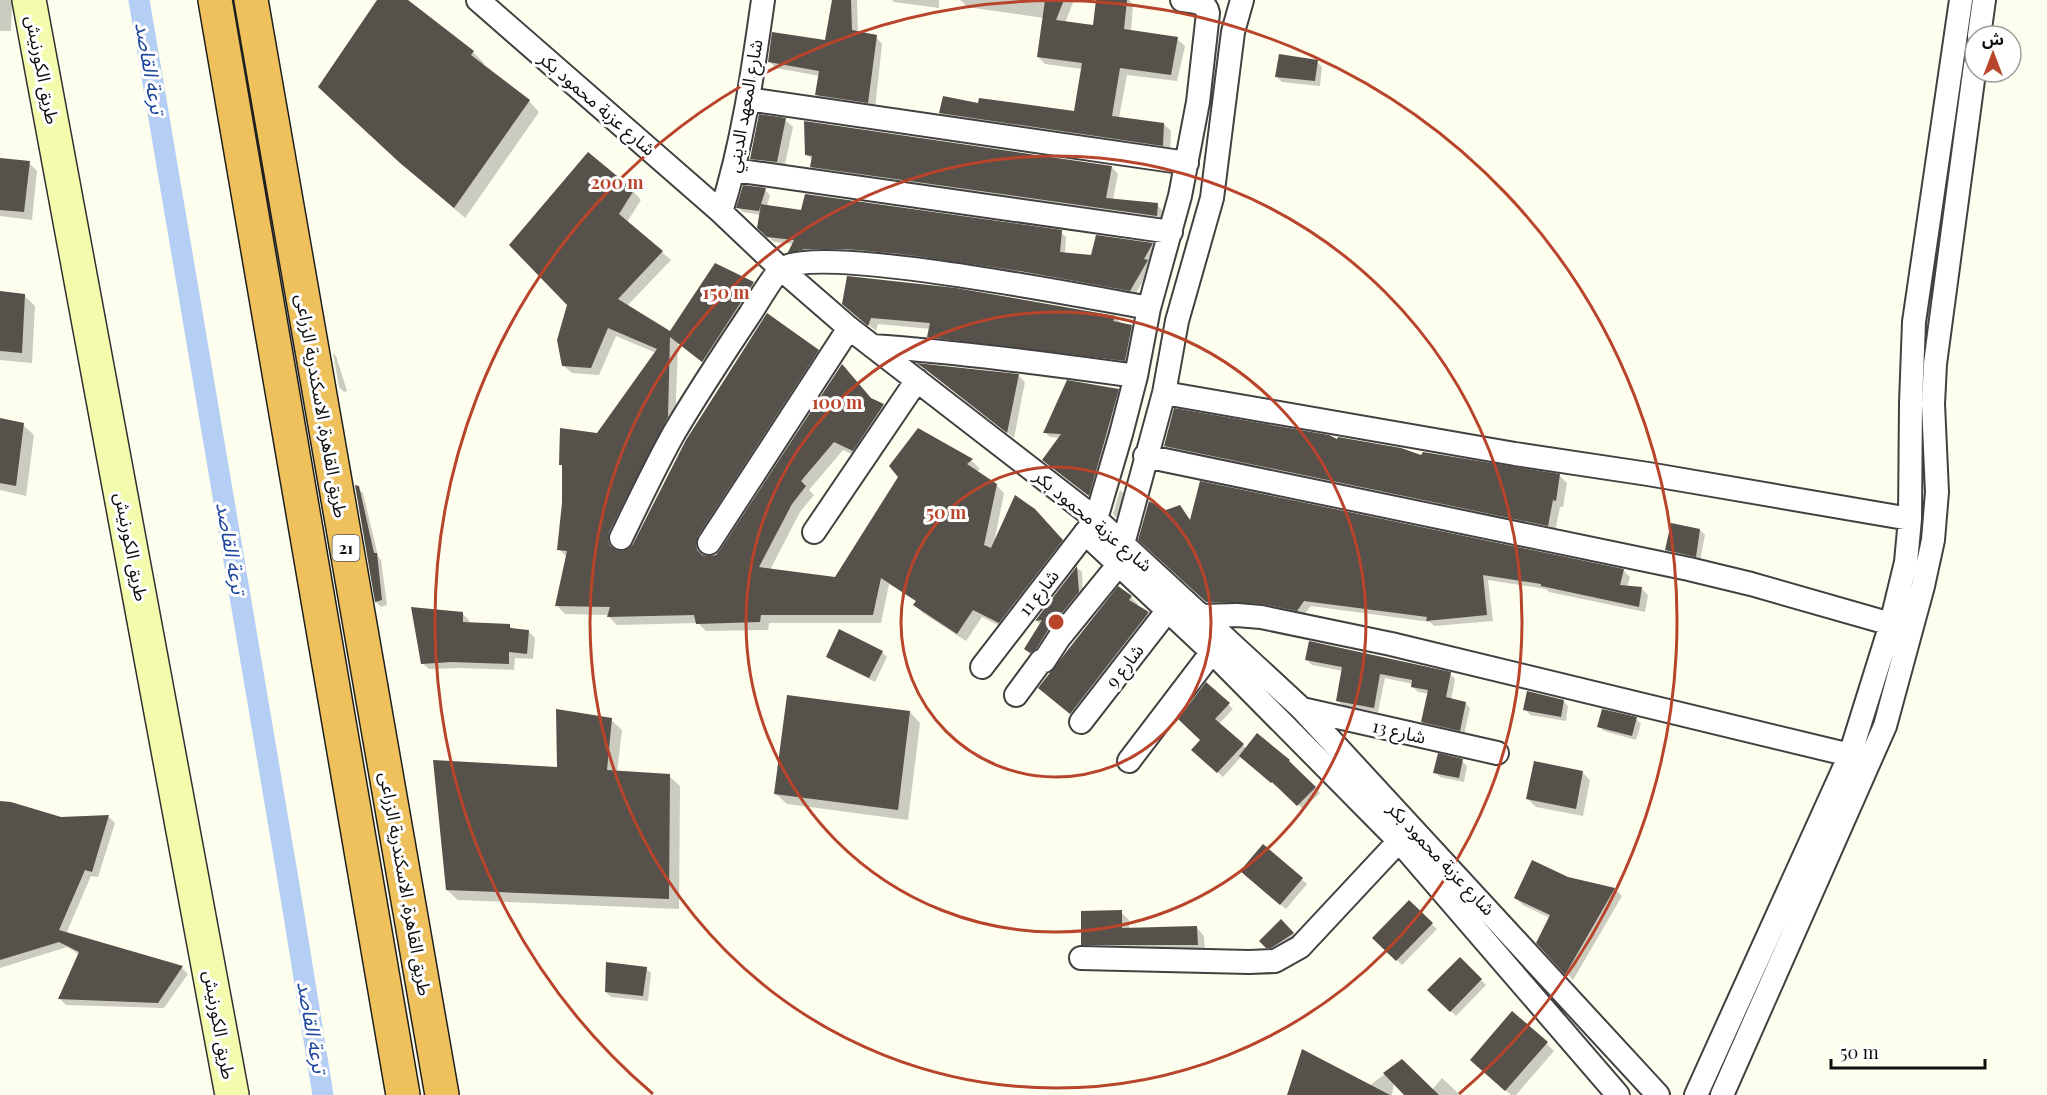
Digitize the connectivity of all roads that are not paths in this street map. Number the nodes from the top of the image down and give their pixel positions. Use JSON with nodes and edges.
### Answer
{"nodes":[{"id":1,"x":29,"y":0,"type":"edge"},
{"id":2,"x":215,"y":0,"type":"edge"},
{"id":3,"x":250,"y":0,"type":"edge"},
{"id":4,"x":478,"y":0,"type":"edge"},
{"id":5,"x":763,"y":0,"type":"edge"},
{"id":6,"x":1182,"y":0,"type":"edge"},
{"id":7,"x":1242,"y":0,"type":"edge"},
{"id":8,"x":1961,"y":0,"type":"edge"},
{"id":9,"x":1984,"y":0,"type":"edge"},
{"id":10,"x":1981,"y":24,"type":"edge"},
{"id":11,"x":1972,"y":84,"type":"edge"},
{"id":12,"x":748,"y":99,"type":"junction"},
{"id":13,"x":1187,"y":163,"type":"junction"},
{"id":14,"x":734,"y":170,"type":"junction"},
{"id":15,"x":721,"y":212,"type":"junction"},
{"id":16,"x":1171,"y":232,"type":"junction"},
{"id":17,"x":781,"y":270,"type":"junction"},
{"id":18,"x":1149,"y":308,"type":"junction"},
{"id":19,"x":849,"y":328,"type":"junction"},
{"id":20,"x":872,"y":346,"type":"junction"},
{"id":21,"x":1136,"y":376,"type":"junction"},
{"id":22,"x":917,"y":380,"type":"junction"},
{"id":23,"x":1164,"y":393,"type":"junction"},
{"id":24,"x":1145,"y":456,"type":"junction"},
{"id":25,"x":1910,"y":519,"type":"junction"},
{"id":26,"x":1091,"y":526,"type":"junction"},
{"id":27,"x":814,"y":532,"type":"dead end"},
{"id":28,"x":621,"y":538,"type":"dead end"},
{"id":29,"x":709,"y":543,"type":"dead end"},
{"id":30,"x":1121,"y":554,"type":"junction"},
{"id":31,"x":1168,"y":610,"type":"junction"},
{"id":32,"x":1200,"y":616,"type":"junction"},
{"id":33,"x":1891,"y":624,"type":"junction"},
{"id":34,"x":1212,"y":652,"type":"junction"},
{"id":35,"x":982,"y":667,"type":"dead end"},
{"id":36,"x":1016,"y":694,"type":"dead end"},
{"id":37,"x":1302,"y":709,"type":"junction"},
{"id":38,"x":1081,"y":722,"type":"dead end"},
{"id":39,"x":1497,"y":753,"type":"dead end"},
{"id":40,"x":1850,"y":755,"type":"junction"},
{"id":41,"x":1129,"y":761,"type":"dead end"},
{"id":42,"x":1399,"y":842,"type":"junction"},
{"id":43,"x":1081,"y":958,"type":"dead end"},
{"id":44,"x":232,"y":1095,"type":"edge"},
{"id":45,"x":403,"y":1095,"type":"edge"},
{"id":46,"x":442,"y":1095,"type":"edge"},
{"id":47,"x":1618,"y":1095,"type":"edge"},
{"id":48,"x":1658,"y":1095,"type":"edge"},
{"id":49,"x":1696,"y":1095,"type":"edge"},
{"id":50,"x":1722,"y":1095,"type":"edge"}],
"edges":[{"from":1,"to":44,"type":"street","name":"طريق الكورنيش"},
{"from":2,"to":45,"type":"highway","name":"طريق القاهرة, الاسكندرية الزراعى","number":"21"},
{"from":3,"to":46,"type":"highway","name":"طريق القاهرة, الاسكندرية الزراعى","number":"21"},
{"from":4,"to":15,"type":"street","name":"شارع عزبة محمود بكر"},
{"from":5,"to":12,"type":"street","name":"شارع المعهد الديني"},
{"from":6,"to":13,"type":"street"},
{"from":7,"to":23,"type":"street"},
{"from":8,"to":25,"type":"street"},
{"from":9,"to":10,"type":"street"},
{"from":11,"to":50,"type":"street"},
{"from":12,"to":13,"type":"street"},
{"from":12,"to":14,"type":"street","name":"شارع المعهد الديني"},
{"from":13,"to":16,"type":"street"},
{"from":14,"to":15,"type":"street","name":"شارع المعهد الديني"},
{"from":14,"to":16,"type":"street"},
{"from":15,"to":17,"type":"street","name":"شارع عزبة محمود بكر"},
{"from":16,"to":18,"type":"street"},
{"from":17,"to":18,"type":"street"},
{"from":17,"to":19,"type":"street","name":"شارع عزبة محمود بكر"},
{"from":17,"to":28,"type":"street"},
{"from":18,"to":21,"type":"street"},
{"from":19,"to":20,"type":"street","name":"شارع عزبة محمود بكر"},
{"from":19,"to":29,"type":"street"},
{"from":20,"to":21,"type":"street"},
{"from":20,"to":22,"type":"street","name":"شارع عزبة محمود بكر"},
{"from":21,"to":26,"type":"street"},
{"from":22,"to":26,"type":"street","name":"شارع عزبة محمود بكر"},
{"from":22,"to":27,"type":"street"},
{"from":23,"to":24,"type":"street"},
{"from":23,"to":25,"type":"street"},
{"from":24,"to":30,"type":"street"},
{"from":24,"to":33,"type":"street"},
{"from":25,"to":33,"type":"street"},
{"from":26,"to":30,"type":"street","name":"شارع عزبة محمود بكر"},
{"from":26,"to":35,"type":"street","name":"شارع 11"},
{"from":30,"to":31,"type":"street","name":"شارع عزبة محمود بكر"},
{"from":30,"to":32,"type":"street","name":"شارع عزبة محمود بكر"},
{"from":30,"to":36,"type":"street"},
{"from":31,"to":34,"type":"street","name":"شارع عزبة محمود بكر"},
{"from":31,"to":38,"type":"street","name":"شارع 9"},
{"from":32,"to":37,"type":"street","name":"شارع عزبة محمود بكر"},
{"from":32,"to":40,"type":"street"},
{"from":33,"to":40,"type":"street"},
{"from":34,"to":41,"type":"street"},
{"from":34,"to":42,"type":"street","name":"شارع عزبة محمود بكر"},
{"from":37,"to":39,"type":"street","name":"شارع 13"},
{"from":37,"to":48,"type":"street","name":"شارع عزبة محمود بكر"},
{"from":40,"to":49,"type":"street"},
{"from":42,"to":43,"type":"street"},
{"from":42,"to":47,"type":"street","name":"شارع عزبة محمود بكر"}]}
